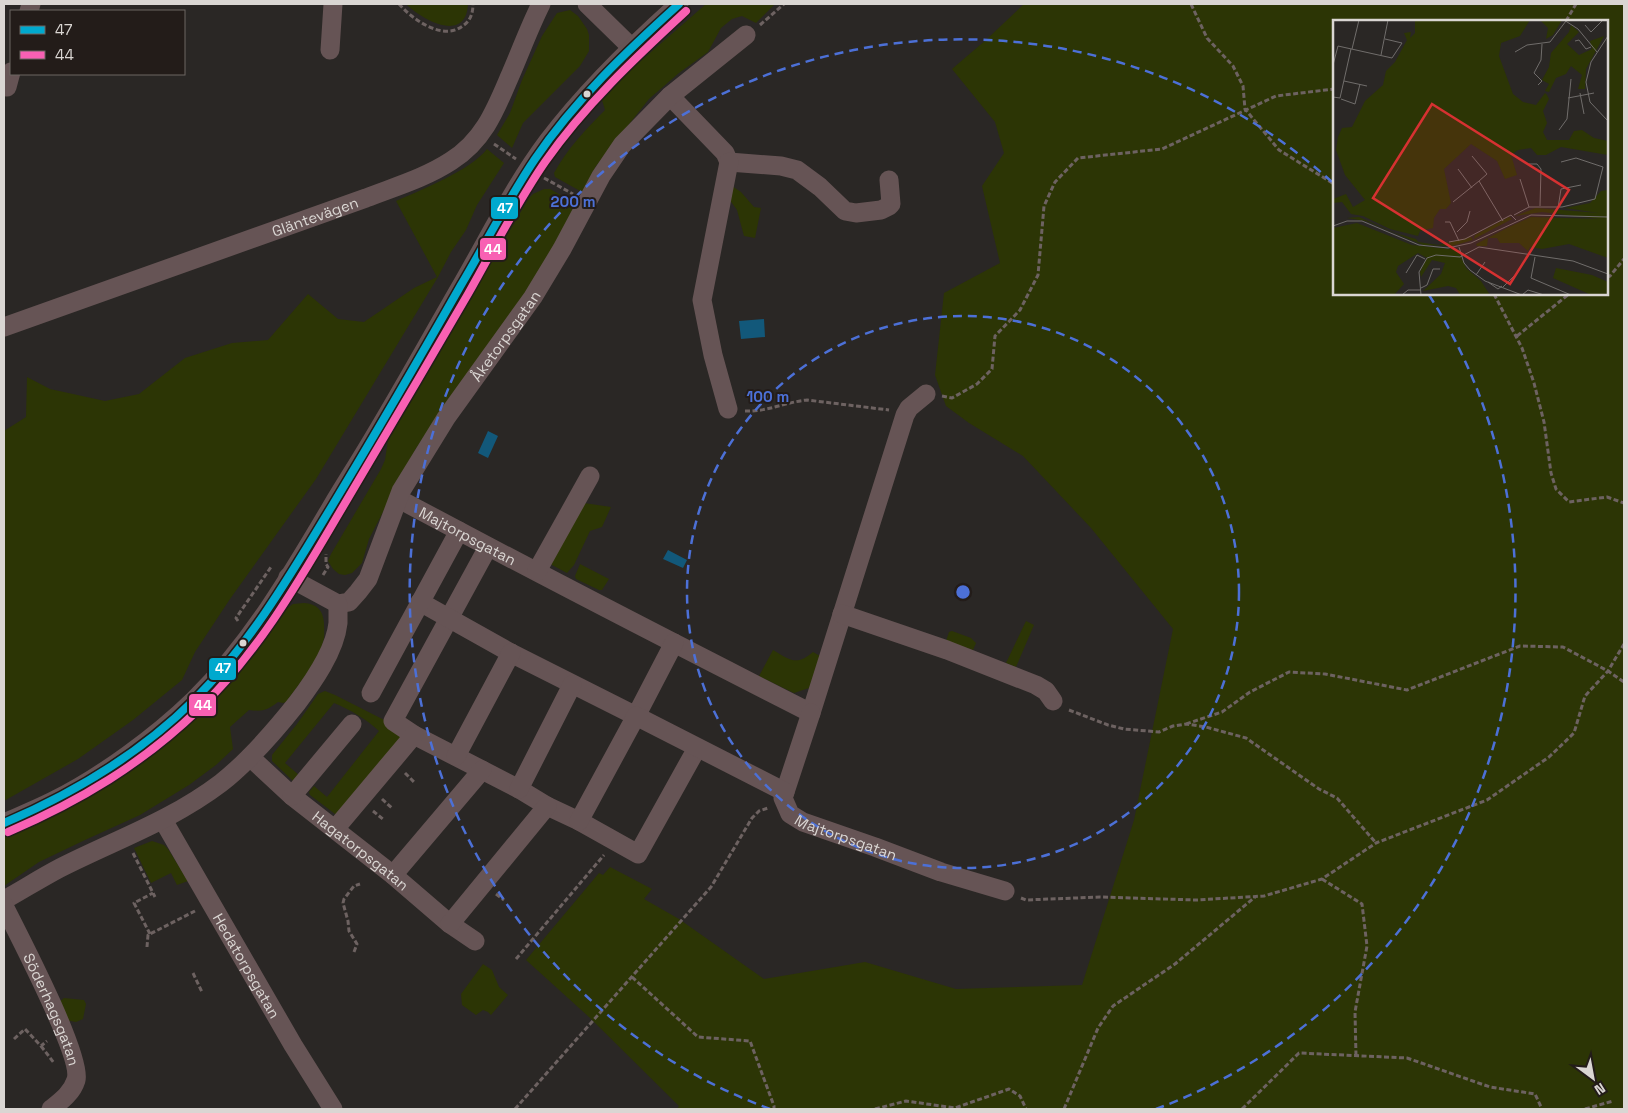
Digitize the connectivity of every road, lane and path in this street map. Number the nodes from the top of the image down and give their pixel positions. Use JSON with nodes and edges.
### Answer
{"nodes":[{"id":1,"x":333,"y":4,"type":"edge"},
{"id":2,"x":400,"y":4,"type":"edge"},
{"id":3,"x":473,"y":4,"type":"edge"},
{"id":4,"x":541,"y":4,"type":"edge"},
{"id":5,"x":587,"y":4,"type":"edge"},
{"id":6,"x":679,"y":4,"type":"edge"},
{"id":7,"x":784,"y":4,"type":"edge"},
{"id":8,"x":1191,"y":4,"type":"edge"},
{"id":9,"x":1576,"y":4,"type":"edge"},
{"id":10,"x":1567,"y":20,"type":"edge"},
{"id":11,"x":746,"y":35,"type":"joint"},
{"id":12,"x":632,"y":48,"type":"junction"},
{"id":13,"x":330,"y":50,"type":"dead end"},
{"id":14,"x":1333,"y":89,"type":"edge"},
{"id":15,"x":670,"y":96,"type":"junction"},
{"id":16,"x":1245,"y":109,"type":"junction"},
{"id":17,"x":481,"y":134,"type":"junction"},
{"id":18,"x":730,"y":162,"type":"junction"},
{"id":19,"x":529,"y":168,"type":"junction"},
{"id":20,"x":889,"y":180,"type":"dead end"},
{"id":21,"x":1333,"y":183,"type":"edge"},
{"id":22,"x":586,"y":202,"type":"junction"},
{"id":23,"x":1624,"y":259,"type":"edge"},
{"id":24,"x":1608,"y":277,"type":"edge"},
{"id":25,"x":1495,"y":295,"type":"edge"},
{"id":26,"x":1568,"y":295,"type":"edge"},
{"id":27,"x":4,"y":327,"type":"edge"},
{"id":28,"x":1517,"y":336,"type":"junction"},
{"id":29,"x":926,"y":394,"type":"joint"},
{"id":30,"x":728,"y":409,"type":"joint"},
{"id":31,"x":907,"y":412,"type":"junction"},
{"id":32,"x":590,"y":476,"type":"dead end"},
{"id":33,"x":399,"y":499,"type":"junction"},
{"id":34,"x":1624,"y":503,"type":"edge"},
{"id":35,"x":459,"y":531,"type":"junction"},
{"id":36,"x":488,"y":547,"type":"junction"},
{"id":37,"x":329,"y":548,"type":"dead end"},
{"id":38,"x":272,"y":566,"type":"dead end"},
{"id":39,"x":537,"y":571,"type":"junction"},
{"id":40,"x":288,"y":577,"type":"junction"},
{"id":41,"x":313,"y":591,"type":"junction"},
{"id":42,"x":420,"y":602,"type":"junction"},
{"id":43,"x":338,"y":604,"type":"junction"},
{"id":44,"x":842,"y":614,"type":"junction"},
{"id":45,"x":450,"y":619,"type":"junction"},
{"id":46,"x":238,"y":621,"type":"dead end"},
{"id":47,"x":674,"y":643,"type":"junction"},
{"id":48,"x":1624,"y":644,"type":"edge"},
{"id":49,"x":511,"y":653,"type":"junction"},
{"id":50,"x":1608,"y":671,"type":"junction"},
{"id":51,"x":1624,"y":682,"type":"edge"},
{"id":52,"x":572,"y":685,"type":"junction"},
{"id":53,"x":371,"y":693,"type":"dead end"},
{"id":54,"x":1053,"y":700,"type":"joint"},
{"id":55,"x":811,"y":713,"type":"junction"},
{"id":56,"x":636,"y":716,"type":"junction"},
{"id":57,"x":352,"y":724,"type":"dead end"},
{"id":58,"x":1186,"y":724,"type":"junction"},
{"id":59,"x":414,"y":735,"type":"junction"},
{"id":60,"x":697,"y":748,"type":"junction"},
{"id":61,"x":456,"y":756,"type":"junction"},
{"id":62,"x":250,"y":758,"type":"junction"},
{"id":63,"x":482,"y":770,"type":"junction"},
{"id":64,"x":519,"y":789,"type":"junction"},
{"id":65,"x":292,"y":796,"type":"junction"},
{"id":66,"x":785,"y":799,"type":"junction"},
{"id":67,"x":547,"y":806,"type":"junction"},
{"id":68,"x":163,"y":820,"type":"junction"},
{"id":69,"x":579,"y":821,"type":"junction"},
{"id":70,"x":4,"y":823,"type":"edge"},
{"id":71,"x":335,"y":829,"type":"junction"},
{"id":72,"x":126,"y":838,"type":"junction"},
{"id":73,"x":616,"y":841,"type":"junction"},
{"id":74,"x":1376,"y":843,"type":"junction"},
{"id":75,"x":393,"y":875,"type":"junction"},
{"id":76,"x":1322,"y":879,"type":"junction"},
{"id":77,"x":360,"y":884,"type":"dead end"},
{"id":78,"x":1005,"y":890,"type":"joint"},
{"id":79,"x":1255,"y":897,"type":"junction"},
{"id":80,"x":4,"y":900,"type":"edge"},
{"id":81,"x":211,"y":903,"type":"junction"},
{"id":82,"x":4,"y":906,"type":"edge"},
{"id":83,"x":450,"y":924,"type":"junction"},
{"id":84,"x":150,"y":934,"type":"junction"},
{"id":85,"x":475,"y":941,"type":"dead end"},
{"id":86,"x":147,"y":946,"type":"dead end"},
{"id":87,"x":354,"y":952,"type":"dead end"},
{"id":88,"x":516,"y":959,"type":"dead end"},
{"id":89,"x":194,"y":973,"type":"dead end"},
{"id":90,"x":632,"y":977,"type":"junction"},
{"id":91,"x":202,"y":992,"type":"dead end"},
{"id":92,"x":61,"y":1029,"type":"junction"},
{"id":93,"x":14,"y":1039,"type":"dead end"},
{"id":94,"x":41,"y":1046,"type":"junction"},
{"id":95,"x":1356,"y":1056,"type":"junction"},
{"id":96,"x":55,"y":1064,"type":"dead end"},
{"id":97,"x":1613,"y":1101,"type":"dead end"},
{"id":98,"x":51,"y":1109,"type":"edge"},
{"id":99,"x":333,"y":1109,"type":"edge"},
{"id":100,"x":514,"y":1109,"type":"edge"},
{"id":101,"x":774,"y":1109,"type":"edge"},
{"id":102,"x":875,"y":1109,"type":"edge"},
{"id":103,"x":1026,"y":1109,"type":"edge"},
{"id":104,"x":1064,"y":1109,"type":"edge"},
{"id":105,"x":1242,"y":1109,"type":"edge"},
{"id":106,"x":1542,"y":1109,"type":"edge"},
{"id":107,"x":1585,"y":1109,"type":"edge"}],
"edges":[{"from":1,"to":13,"type":"street"},
{"from":2,"to":3,"type":"path"},
{"from":4,"to":17,"type":"street","name":"Gläntevägen"},
{"from":5,"to":12,"type":"street"},
{"from":6,"to":12,"type":"street"},
{"from":7,"to":11,"type":"path"},
{"from":8,"to":16,"type":"path"},
{"from":9,"to":10,"type":"path"},
{"from":11,"to":15,"type":"street","name":"Åketorpsgatan"},
{"from":12,"to":19,"type":"street"},
{"from":14,"to":16,"type":"path"},
{"from":15,"to":18,"type":"street"},
{"from":15,"to":22,"type":"street","name":"Åketorpsgatan"},
{"from":16,"to":21,"type":"path"},
{"from":16,"to":29,"type":"path"},
{"from":17,"to":19,"type":"path"},
{"from":17,"to":27,"type":"street","name":"Gläntevägen"},
{"from":18,"to":20,"type":"street"},
{"from":18,"to":30,"type":"street"},
{"from":19,"to":22,"type":"path"},
{"from":19,"to":40,"type":"street"},
{"from":22,"to":33,"type":"street","name":"Åketorpsgatan"},
{"from":23,"to":24,"type":"path"},
{"from":25,"to":28,"type":"path"},
{"from":26,"to":28,"type":"path"},
{"from":28,"to":34,"type":"path"},
{"from":29,"to":31,"type":"street"},
{"from":30,"to":31,"type":"path"},
{"from":31,"to":44,"type":"street"},
{"from":32,"to":39,"type":"street"},
{"from":33,"to":35,"type":"street","name":"Majtorpsgatan"},
{"from":33,"to":43,"type":"street","name":"Åketorpsgatan"},
{"from":35,"to":36,"type":"street","name":"Majtorpsgatan"},
{"from":35,"to":42,"type":"street"},
{"from":36,"to":39,"type":"street","name":"Majtorpsgatan"},
{"from":36,"to":45,"type":"street"},
{"from":37,"to":41,"type":"path"},
{"from":38,"to":46,"type":"path"},
{"from":39,"to":47,"type":"street","name":"Majtorpsgatan"},
{"from":40,"to":41,"type":"street"},
{"from":40,"to":70,"type":"street"},
{"from":41,"to":43,"type":"street"},
{"from":42,"to":45,"type":"street","name":"Majtorpsgatan"},
{"from":42,"to":53,"type":"street"},
{"from":43,"to":62,"type":"street"},
{"from":44,"to":54,"type":"street"},
{"from":44,"to":55,"type":"street"},
{"from":45,"to":49,"type":"street","name":"Majtorpsgatan"},
{"from":45,"to":59,"type":"street"},
{"from":47,"to":55,"type":"street","name":"Majtorpsgatan"},
{"from":47,"to":56,"type":"street"},
{"from":48,"to":50,"type":"path"},
{"from":49,"to":52,"type":"street","name":"Majtorpsgatan"},
{"from":49,"to":61,"type":"street"},
{"from":50,"to":51,"type":"path"},
{"from":50,"to":58,"type":"path"},
{"from":50,"to":74,"type":"path"},
{"from":52,"to":56,"type":"street","name":"Majtorpsgatan"},
{"from":52,"to":64,"type":"street"},
{"from":54,"to":58,"type":"path"},
{"from":55,"to":66,"type":"street"},
{"from":56,"to":60,"type":"street","name":"Majtorpsgatan"},
{"from":56,"to":69,"type":"street"},
{"from":57,"to":65,"type":"street"},
{"from":58,"to":74,"type":"path"},
{"from":59,"to":61,"type":"street"},
{"from":59,"to":71,"type":"street"},
{"from":60,"to":66,"type":"street","name":"Majtorpsgatan"},
{"from":60,"to":73,"type":"street"},
{"from":61,"to":63,"type":"street"},
{"from":62,"to":65,"type":"street","name":"Hagatorpsgatan"},
{"from":62,"to":68,"type":"street"},
{"from":63,"to":64,"type":"street"},
{"from":63,"to":75,"type":"street"},
{"from":64,"to":67,"type":"street"},
{"from":65,"to":71,"type":"street","name":"Hagatorpsgatan"},
{"from":66,"to":78,"type":"street","name":"Majtorpsgatan"},
{"from":66,"to":90,"type":"path"},
{"from":67,"to":69,"type":"street"},
{"from":67,"to":83,"type":"street"},
{"from":68,"to":72,"type":"street"},
{"from":68,"to":81,"type":"street","name":"Hedatorpsgatan"},
{"from":69,"to":73,"type":"street"},
{"from":71,"to":75,"type":"street","name":"Hagatorpsgatan"},
{"from":72,"to":80,"type":"street"},
{"from":72,"to":84,"type":"path"},
{"from":73,"to":88,"type":"path"},
{"from":74,"to":76,"type":"path"},
{"from":75,"to":83,"type":"street","name":"Hagatorpsgatan"},
{"from":76,"to":79,"type":"path"},
{"from":76,"to":95,"type":"path"},
{"from":77,"to":87,"type":"path"},
{"from":78,"to":79,"type":"path"},
{"from":79,"to":104,"type":"path"},
{"from":81,"to":84,"type":"path"},
{"from":81,"to":99,"type":"street","name":"Hedatorpsgatan"},
{"from":82,"to":92,"type":"street","name":"Söderhagsgatan"},
{"from":83,"to":85,"type":"street","name":"Hagatorpsgatan"},
{"from":84,"to":86,"type":"path"},
{"from":89,"to":91,"type":"path"},
{"from":90,"to":100,"type":"path"},
{"from":90,"to":101,"type":"path"},
{"from":92,"to":94,"type":"path"},
{"from":92,"to":98,"type":"street","name":"Söderhagsgatan"},
{"from":93,"to":94,"type":"path"},
{"from":94,"to":96,"type":"path"},
{"from":95,"to":105,"type":"path"},
{"from":95,"to":106,"type":"path"},
{"from":97,"to":107,"type":"path"},
{"from":102,"to":103,"type":"path"}]}
